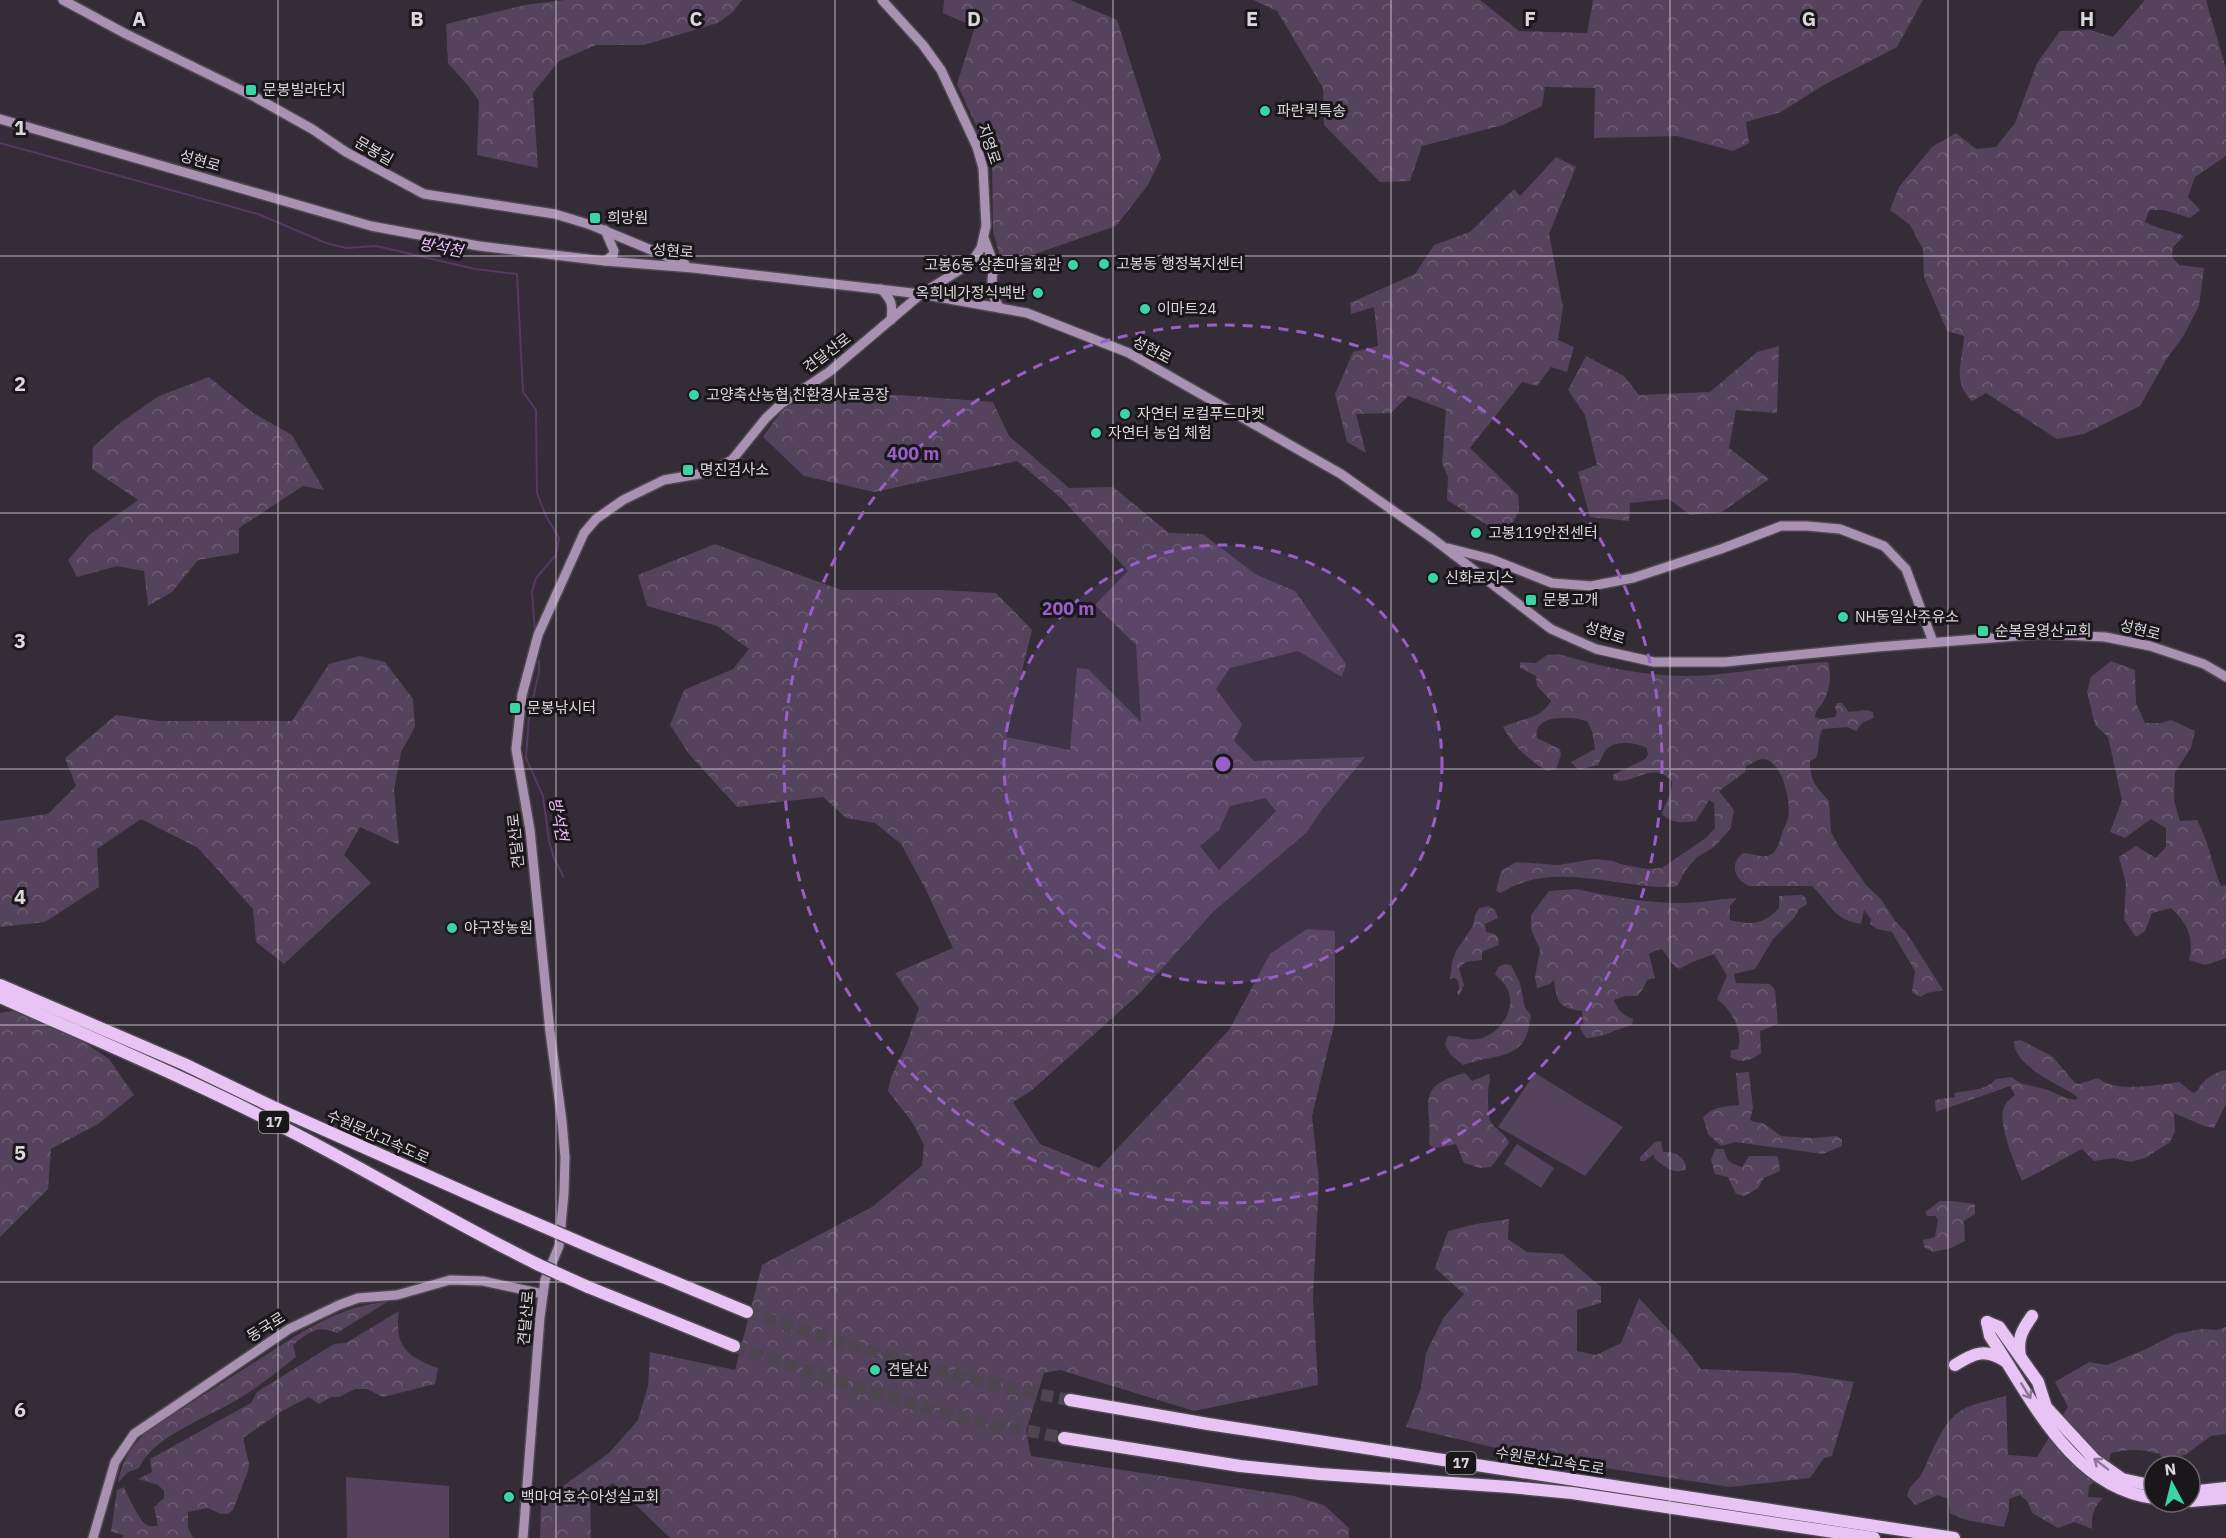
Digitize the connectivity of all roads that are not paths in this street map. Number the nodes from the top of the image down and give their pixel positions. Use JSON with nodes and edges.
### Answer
{"nodes":[{"id":1,"x":63,"y":0,"type":"edge"},
{"id":2,"x":882,"y":0,"type":"edge"},
{"id":3,"x":0,"y":119,"type":"edge"},
{"id":4,"x":605,"y":230,"type":"junction"},
{"id":5,"x":984,"y":238,"type":"junction"},
{"id":6,"x":605,"y":261,"type":"junction"},
{"id":7,"x":693,"y":268,"type":"junction"},
{"id":8,"x":881,"y":289,"type":"junction"},
{"id":9,"x":921,"y":294,"type":"junction"},
{"id":10,"x":1000,"y":308,"type":"junction"},
{"id":11,"x":891,"y":320,"type":"junction"},
{"id":12,"x":1443,"y":547,"type":"junction"},
{"id":13,"x":1933,"y":642,"type":"junction"},
{"id":14,"x":2226,"y":677,"type":"edge"},
{"id":15,"x":0,"y":985,"type":"edge"},
{"id":16,"x":0,"y":997,"type":"edge"},
{"id":17,"x":543,"y":1294,"type":"junction"},
{"id":18,"x":747,"y":1312,"type":"tunnel mouth"},
{"id":19,"x":2032,"y":1316,"type":"dead end"},
{"id":20,"x":734,"y":1346,"type":"tunnel mouth"},
{"id":21,"x":2021,"y":1357,"type":"junction"},
{"id":22,"x":2008,"y":1363,"type":"junction"},
{"id":23,"x":1955,"y":1365,"type":"dead end"},
{"id":24,"x":1070,"y":1400,"type":"tunnel mouth"},
{"id":25,"x":1064,"y":1438,"type":"tunnel mouth"},
{"id":26,"x":2142,"y":1483,"type":"edge"},
{"id":27,"x":2226,"y":1488,"type":"edge"},
{"id":28,"x":2202,"y":1491,"type":"edge"},
{"id":29,"x":2142,"y":1495,"type":"edge"},
{"id":30,"x":2226,"y":1498,"type":"edge"},
{"id":31,"x":2202,"y":1500,"type":"edge"},
{"id":32,"x":93,"y":1538,"type":"edge"},
{"id":33,"x":523,"y":1538,"type":"edge"},
{"id":34,"x":1874,"y":1538,"type":"edge"},
{"id":35,"x":1954,"y":1538,"type":"edge"}],
"edges":[{"from":1,"to":4,"type":"street","name":"문봉길"},
{"from":2,"to":5,"type":"street","name":"지영로"},
{"from":3,"to":6,"type":"street","name":"성현로"},
{"from":4,"to":6,"type":"street"},
{"from":4,"to":7,"type":"street","name":"문봉길"},
{"from":5,"to":9,"type":"street","name":"지영로"},
{"from":5,"to":10,"type":"street"},
{"from":6,"to":7,"type":"street","name":"성현로"},
{"from":7,"to":8,"type":"street","name":"성현로"},
{"from":8,"to":9,"type":"street","name":"성현로"},
{"from":8,"to":11,"type":"street"},
{"from":9,"to":10,"type":"street","name":"성현로"},
{"from":9,"to":11,"type":"street","name":"견달산로"},
{"from":10,"to":12,"type":"street","name":"성현로"},
{"from":11,"to":17,"type":"street","name":"견달산로"},
{"from":12,"to":13,"type":"street","name":"성현로"},
{"from":12,"to":13,"type":"street"},
{"from":13,"to":14,"type":"street","name":"성현로"},
{"from":15,"to":18,"type":"highway","name":"수원문산고속도로","number":"17","bridge":true},
{"from":16,"to":20,"type":"highway","number":"17","bridge":true},
{"from":17,"to":32,"type":"street","name":"동국로"},
{"from":17,"to":33,"type":"street","name":"견달산로"},
{"from":19,"to":21,"type":"highway"},
{"from":21,"to":22,"type":"highway"},
{"from":26,"to":21,"type":"highway","one_way":true},
{"from":22,"to":23,"type":"highway"},
{"from":22,"to":29,"type":"highway","one_way":true},
{"from":24,"to":35,"type":"highway","name":"수원문산고속도로","number":"17"},
{"from":25,"to":34,"type":"highway","name":"수원문산고속도로","number":"17"},
{"from":27,"to":28,"type":"highway"},
{"from":30,"to":31,"type":"highway"}]}
